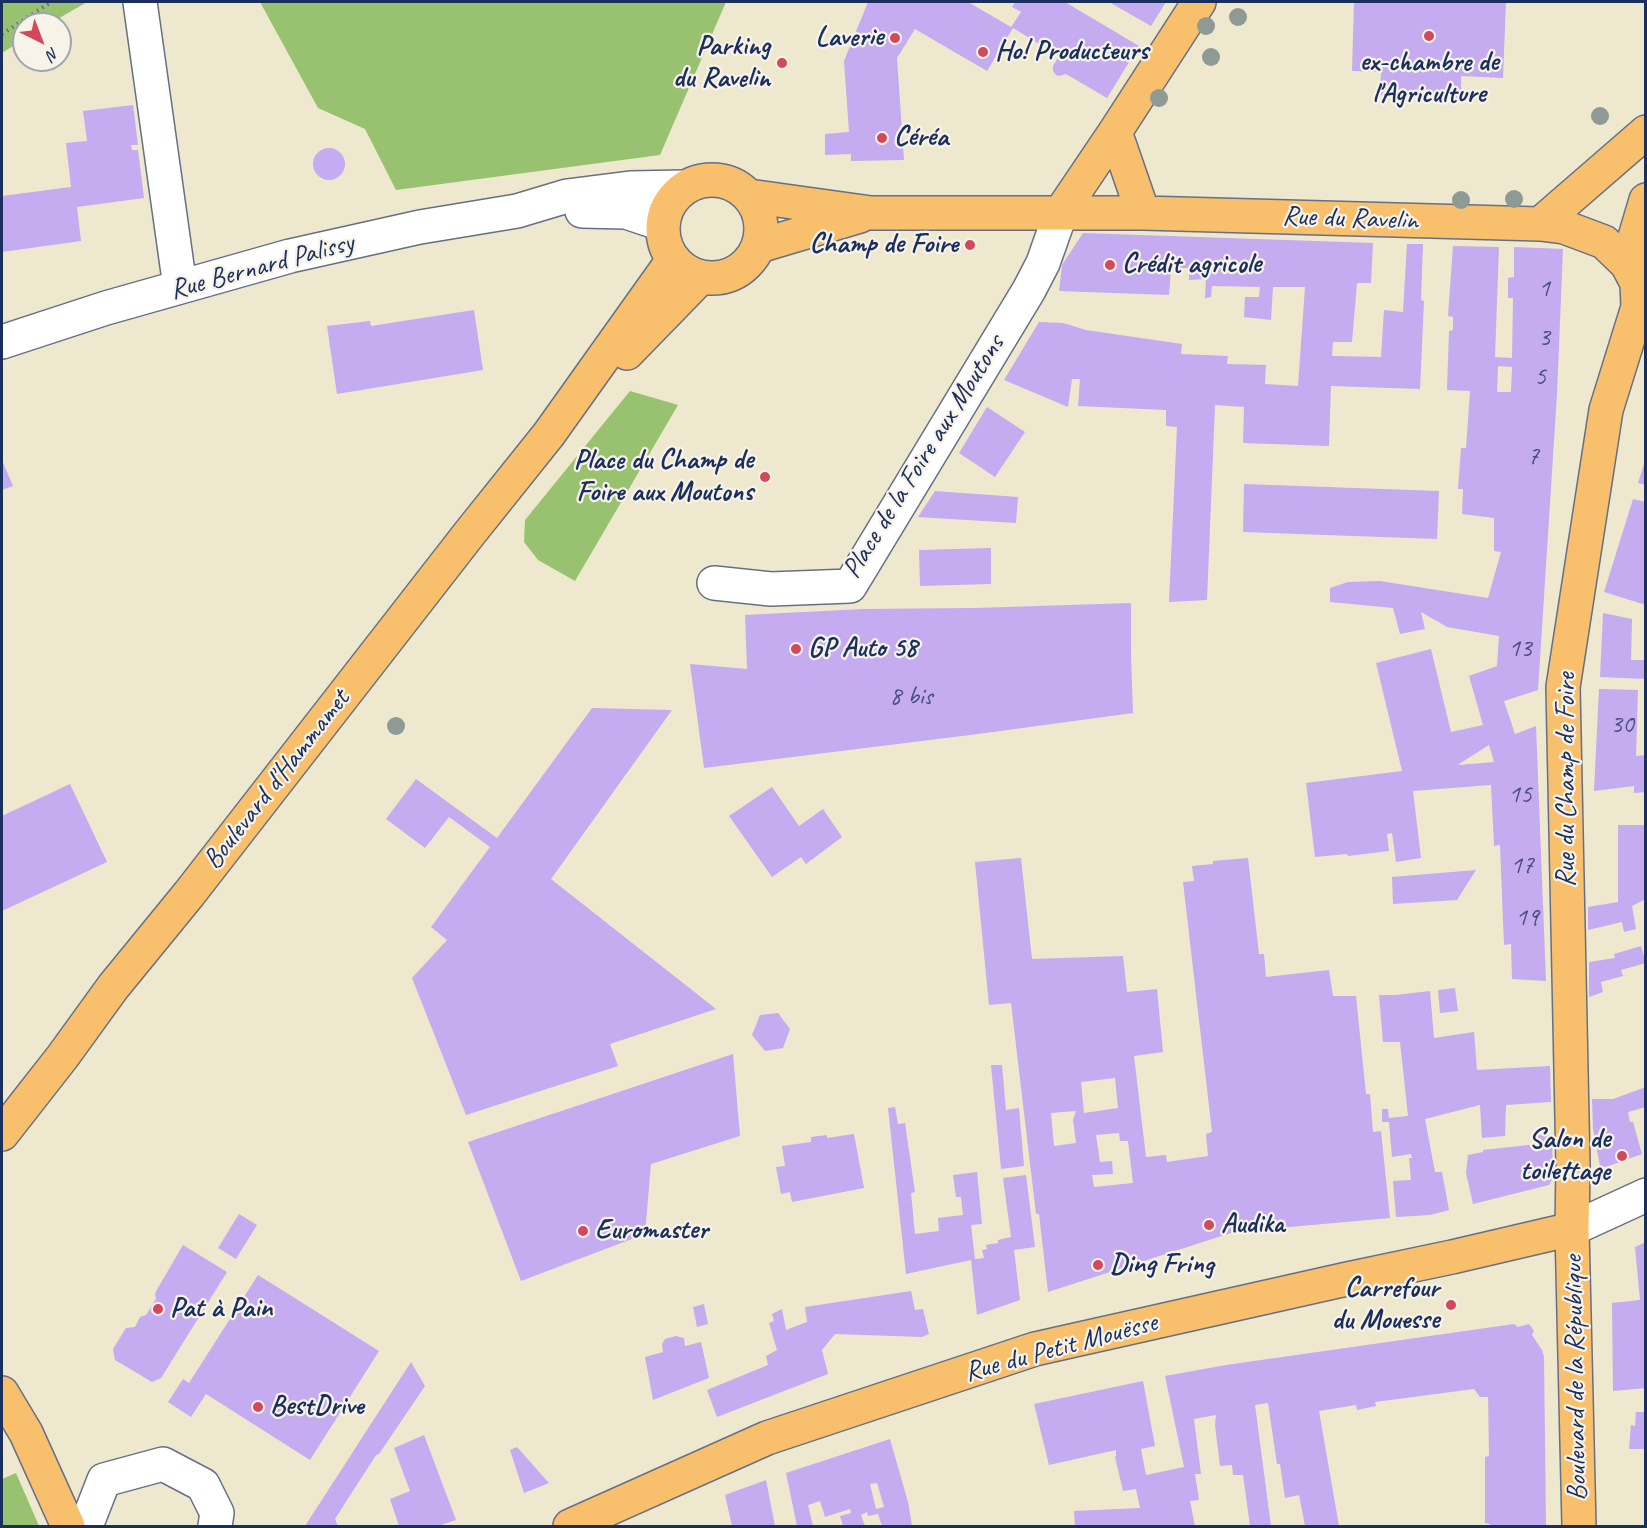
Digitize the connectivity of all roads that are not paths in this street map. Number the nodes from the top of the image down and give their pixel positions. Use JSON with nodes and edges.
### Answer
{"nodes":[{"id":1,"x":140,"y":2,"type":"edge"},
{"id":2,"x":1199,"y":2,"type":"edge"},
{"id":3,"x":1115,"y":132,"type":"junction"},
{"id":4,"x":1646,"y":132,"type":"edge"},
{"id":5,"x":685,"y":187,"type":"junction"},
{"id":6,"x":749,"y":196,"type":"junction"},
{"id":7,"x":1646,"y":200,"type":"edge"},
{"id":8,"x":517,"y":211,"type":"junction"},
{"id":9,"x":1061,"y":212,"type":"junction"},
{"id":10,"x":871,"y":213,"type":"junction"},
{"id":11,"x":1143,"y":213,"type":"junction"},
{"id":12,"x":662,"y":224,"type":"junction"},
{"id":13,"x":1540,"y":224,"type":"junction"},
{"id":14,"x":759,"y":246,"type":"junction"},
{"id":15,"x":673,"y":260,"type":"junction"},
{"id":16,"x":1627,"y":264,"type":"junction"},
{"id":17,"x":701,"y":277,"type":"junction"},
{"id":18,"x":180,"y":287,"type":"junction"},
{"id":19,"x":4,"y":337,"type":"edge"},
{"id":20,"x":549,"y":434,"type":"junction"},
{"id":21,"x":714,"y":583,"type":"dead end"},
{"id":22,"x":3,"y":1132,"type":"edge"},
{"id":23,"x":1646,"y":1195,"type":"edge"},
{"id":24,"x":1572,"y":1229,"type":"junction"},
{"id":25,"x":2,"y":1394,"type":"edge"},
{"id":26,"x":69,"y":1527,"type":"edge"},
{"id":27,"x":86,"y":1527,"type":"edge"},
{"id":28,"x":215,"y":1527,"type":"edge"},
{"id":29,"x":570,"y":1527,"type":"edge"},
{"id":30,"x":1579,"y":1527,"type":"edge"}],
"edges":[{"from":1,"to":18,"type":"street"},
{"from":2,"to":3,"type":"main road"},
{"from":3,"to":9,"type":"main road"},
{"from":3,"to":11,"type":"main road"},
{"from":4,"to":13,"type":"main road"},
{"from":5,"to":6,"type":"main road"},
{"from":5,"to":8,"type":"street","name":"Rue Bernard Palissy"},
{"from":5,"to":12,"type":"main road"},
{"from":6,"to":10,"type":"main road","name":"Rue du Ravelin"},
{"from":6,"to":14,"type":"main road"},
{"from":7,"to":16,"type":"main road"},
{"from":8,"to":12,"type":"street","name":"Rue Bernard Palissy"},
{"from":8,"to":18,"type":"street","name":"Rue Bernard Palissy"},
{"from":9,"to":10,"type":"main road","name":"Rue du Ravelin"},
{"from":9,"to":11,"type":"main road","name":"Rue du Ravelin"},
{"from":9,"to":21,"type":"street","name":"Place de la Foire aux Moutons"},
{"from":10,"to":14,"type":"main road","name":"Rue du Ravelin"},
{"from":11,"to":13,"type":"main road","name":"Rue du Ravelin"},
{"from":12,"to":15,"type":"main road"},
{"from":13,"to":16,"type":"main road","name":"Rue du Ravelin"},
{"from":14,"to":17,"type":"main road"},
{"from":15,"to":17,"type":"main road"},
{"from":15,"to":20,"type":"main road","name":"Boulevard d'Hammamet"},
{"from":16,"to":24,"type":"main road","name":"Rue du Champ de Foire"},
{"from":17,"to":20,"type":"main road","name":"Boulevard d'Hammamet"},
{"from":18,"to":19,"type":"street","name":"Rue Bernard Palissy"},
{"from":20,"to":22,"type":"main road","name":"Boulevard d'Hammamet"},
{"from":23,"to":24,"type":"street"},
{"from":24,"to":29,"type":"main road","name":"Rue du Petit Mouësse"},
{"from":24,"to":30,"type":"main road","name":"Boulevard de la République"},
{"from":25,"to":26,"type":"main road"},
{"from":27,"to":28,"type":"street"}]}
